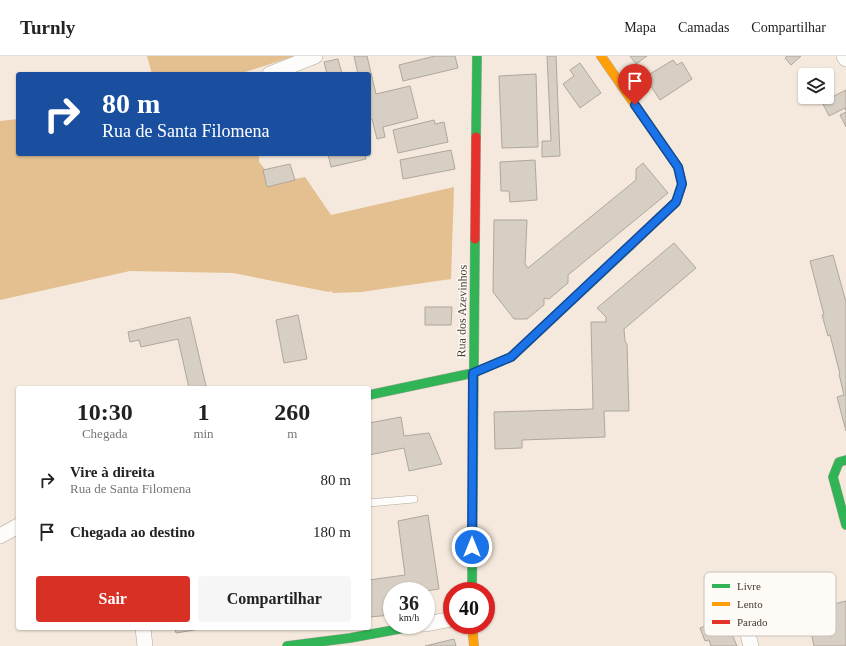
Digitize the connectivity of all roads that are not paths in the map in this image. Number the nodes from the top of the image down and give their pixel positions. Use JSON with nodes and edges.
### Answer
{"nodes":[{"id":1,"x":315,"y":56,"type":"edge"},
{"id":2,"x":476,"y":56,"type":"edge"},
{"id":3,"x":600,"y":56,"type":"edge"},
{"id":4,"x":844,"y":56,"type":"edge"},
{"id":5,"x":846,"y":59,"type":"edge"},
{"id":6,"x":275,"y":72,"type":"edge"},
{"id":7,"x":473,"y":373,"type":"junction"},
{"id":8,"x":371,"y":395,"type":"edge"},
{"id":9,"x":846,"y":460,"type":"edge"},
{"id":10,"x":414,"y":499,"type":"dead end"},
{"id":11,"x":371,"y":503,"type":"edge"},
{"id":12,"x":846,"y":525,"type":"edge"},
{"id":13,"x":16,"y":527,"type":"edge"},
{"id":14,"x":0,"y":536,"type":"edge"},
{"id":15,"x":472,"y":582,"type":"edge"},
{"id":16,"x":143,"y":630,"type":"edge"},
{"id":17,"x":383,"y":634,"type":"edge"},
{"id":18,"x":473,"y":634,"type":"edge"},
{"id":19,"x":748,"y":636,"type":"edge"},
{"id":20,"x":350,"y":642,"type":"edge"},
{"id":21,"x":145,"y":646,"type":"edge"},
{"id":22,"x":287,"y":646,"type":"edge"},
{"id":23,"x":474,"y":646,"type":"edge"},
{"id":24,"x":751,"y":646,"type":"edge"}],
"edges":[{"from":1,"to":6,"type":"street"},
{"from":2,"to":7,"type":"street","name":"Rua dos Azevinhos"},
{"from":3,"to":7,"type":"street"},
{"from":4,"to":5,"type":"street"},
{"from":7,"to":8,"type":"street"},
{"from":7,"to":15,"type":"street","name":"Rua dos Azevinhos"},
{"from":9,"to":12,"type":"street"},
{"from":10,"to":11,"type":"lane"},
{"from":13,"to":14,"type":"street"},
{"from":16,"to":21,"type":"street"},
{"from":17,"to":20,"type":"street"},
{"from":18,"to":23,"type":"street"},
{"from":19,"to":24,"type":"street"},
{"from":20,"to":22,"type":"street"}]}
